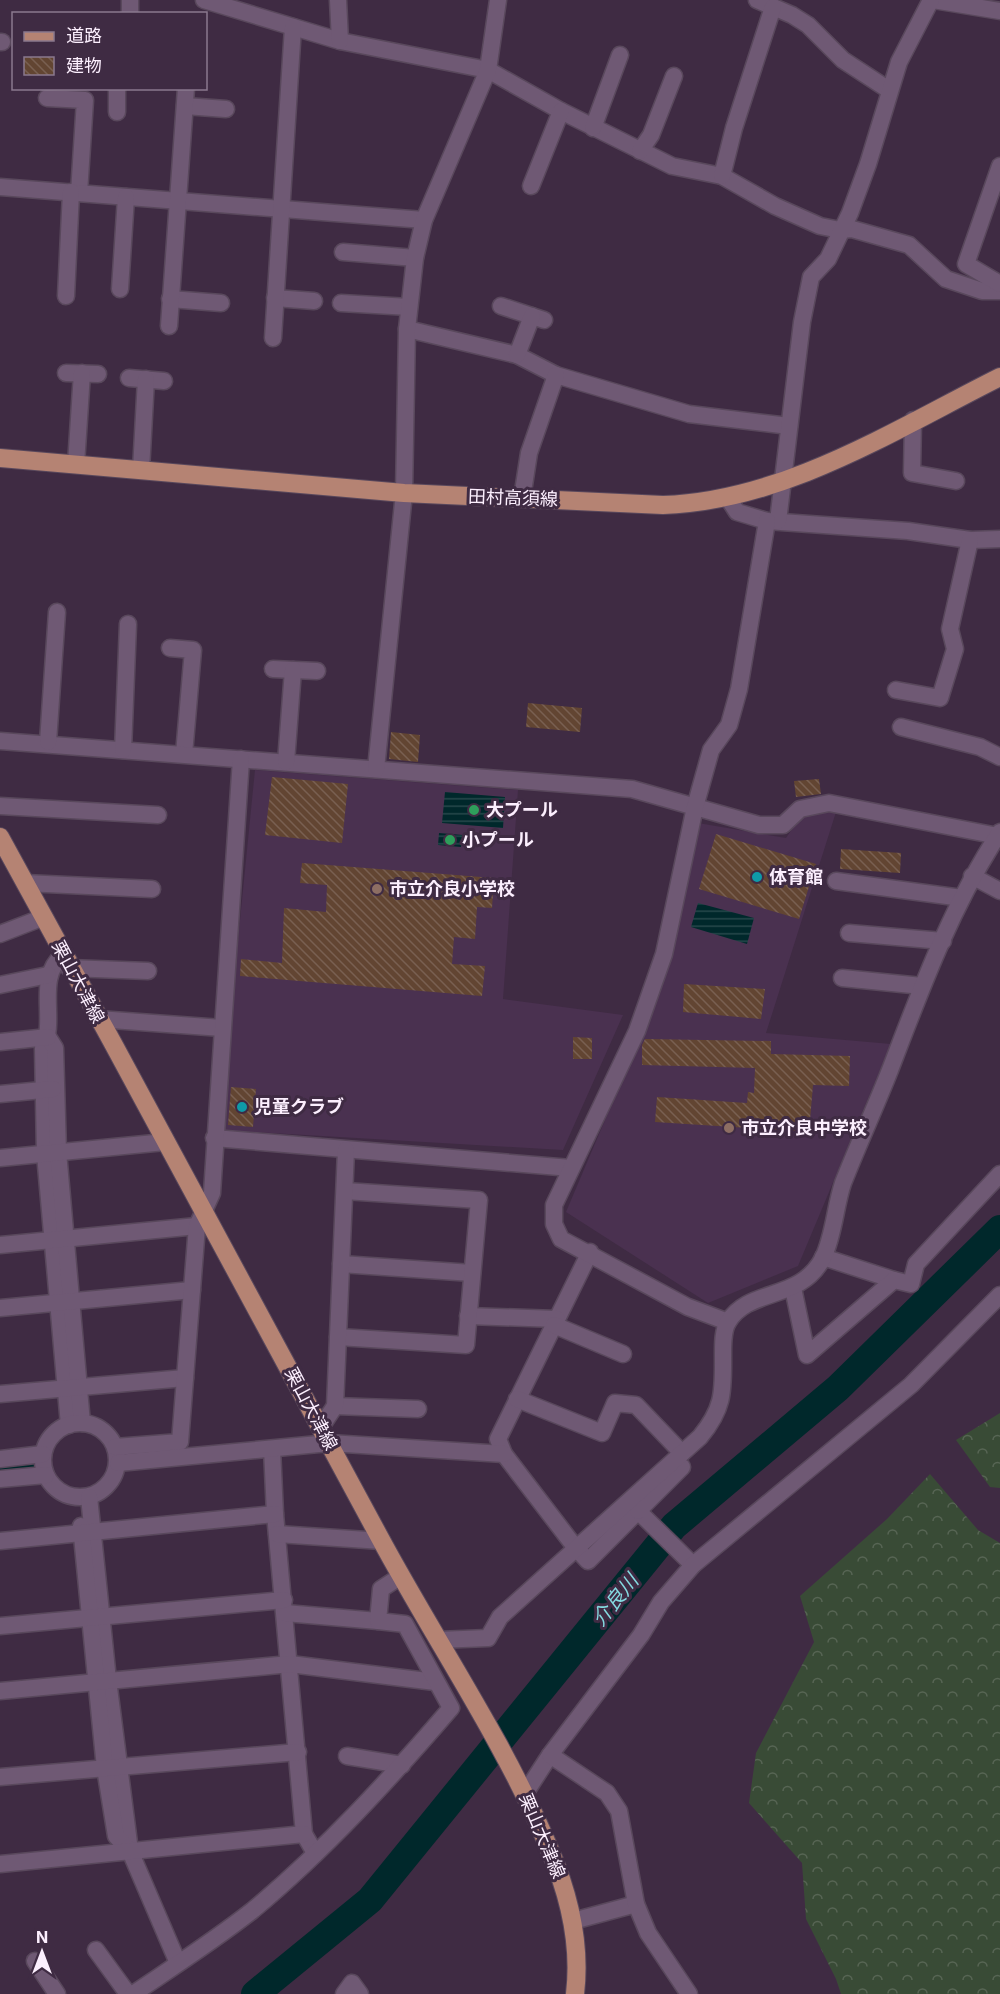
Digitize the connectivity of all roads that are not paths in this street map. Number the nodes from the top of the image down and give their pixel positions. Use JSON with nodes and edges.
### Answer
{"nodes":[{"id":1,"x":204,"y":0,"type":"edge"},
{"id":2,"x":338,"y":0,"type":"edge"},
{"id":3,"x":498,"y":0,"type":"edge"},
{"id":4,"x":757,"y":0,"type":"edge"},
{"id":5,"x":932,"y":0,"type":"edge"},
{"id":6,"x":773,"y":7,"type":"junction"},
{"id":7,"x":1000,"y":11,"type":"edge"},
{"id":8,"x":293,"y":27,"type":"junction"},
{"id":9,"x":340,"y":41,"type":"junction"},
{"id":10,"x":620,"y":55,"type":"dead end"},
{"id":11,"x":489,"y":70,"type":"junction"},
{"id":12,"x":674,"y":76,"type":"dead end"},
{"id":13,"x":117,"y":90,"type":"edge"},
{"id":14,"x":186,"y":90,"type":"edge"},
{"id":15,"x":889,"y":90,"type":"junction"},
{"id":16,"x":47,"y":98,"type":"dead end"},
{"id":17,"x":185,"y":106,"type":"junction"},
{"id":18,"x":226,"y":109,"type":"dead end"},
{"id":19,"x":561,"y":111,"type":"junction"},
{"id":20,"x":117,"y":112,"type":"dead end"},
{"id":21,"x":593,"y":128,"type":"junction"},
{"id":22,"x":640,"y":152,"type":"junction"},
{"id":23,"x":1000,"y":166,"type":"edge"},
{"id":24,"x":722,"y":176,"type":"junction"},
{"id":25,"x":531,"y":186,"type":"dead end"},
{"id":26,"x":0,"y":187,"type":"edge"},
{"id":27,"x":75,"y":192,"type":"junction"},
{"id":28,"x":126,"y":197,"type":"junction"},
{"id":29,"x":176,"y":201,"type":"junction"},
{"id":30,"x":281,"y":207,"type":"junction"},
{"id":31,"x":424,"y":220,"type":"junction"},
{"id":32,"x":840,"y":230,"type":"junction"},
{"id":33,"x":343,"y":252,"type":"dead end"},
{"id":34,"x":415,"y":258,"type":"junction"},
{"id":35,"x":1000,"y":284,"type":"edge"},
{"id":36,"x":120,"y":289,"type":"dead end"},
{"id":37,"x":1000,"y":291,"type":"edge"},
{"id":38,"x":66,"y":296,"type":"dead end"},
{"id":39,"x":275,"y":297,"type":"junction"},
{"id":40,"x":170,"y":299,"type":"junction"},
{"id":41,"x":314,"y":301,"type":"dead end"},
{"id":42,"x":221,"y":303,"type":"dead end"},
{"id":43,"x":341,"y":303,"type":"dead end"},
{"id":44,"x":501,"y":306,"type":"dead end"},
{"id":45,"x":410,"y":307,"type":"junction"},
{"id":46,"x":169,"y":326,"type":"dead end"},
{"id":47,"x":407,"y":328,"type":"junction"},
{"id":48,"x":273,"y":338,"type":"dead end"},
{"id":49,"x":517,"y":355,"type":"junction"},
{"id":50,"x":82,"y":373,"type":"dead end"},
{"id":51,"x":556,"y":375,"type":"junction"},
{"id":52,"x":1000,"y":377,"type":"edge"},
{"id":53,"x":164,"y":381,"type":"dead end"},
{"id":54,"x":913,"y":420,"type":"junction"},
{"id":55,"x":789,"y":426,"type":"junction"},
{"id":56,"x":0,"y":458,"type":"edge"},
{"id":57,"x":75,"y":464,"type":"junction"},
{"id":58,"x":141,"y":470,"type":"junction"},
{"id":59,"x":783,"y":481,"type":"junction"},
{"id":60,"x":956,"y":481,"type":"dead end"},
{"id":61,"x":404,"y":494,"type":"junction"},
{"id":62,"x":522,"y":498,"type":"junction"},
{"id":63,"x":728,"y":498,"type":"junction"},
{"id":64,"x":772,"y":521,"type":"junction"},
{"id":65,"x":1000,"y":539,"type":"edge"},
{"id":66,"x":970,"y":540,"type":"junction"},
{"id":67,"x":57,"y":612,"type":"dead end"},
{"id":68,"x":128,"y":624,"type":"dead end"},
{"id":69,"x":170,"y":648,"type":"dead end"},
{"id":70,"x":273,"y":669,"type":"dead end"},
{"id":71,"x":293,"y":670,"type":"junction"},
{"id":72,"x":317,"y":671,"type":"dead end"},
{"id":73,"x":896,"y":690,"type":"dead end"},
{"id":74,"x":901,"y":727,"type":"dead end"},
{"id":75,"x":0,"y":741,"type":"edge"},
{"id":76,"x":48,"y":742,"type":"junction"},
{"id":77,"x":123,"y":750,"type":"junction"},
{"id":78,"x":184,"y":754,"type":"junction"},
{"id":79,"x":1000,"y":758,"type":"edge"},
{"id":80,"x":241,"y":759,"type":"junction"},
{"id":81,"x":286,"y":762,"type":"junction"},
{"id":82,"x":376,"y":769,"type":"junction"},
{"id":83,"x":0,"y":806,"type":"edge"},
{"id":84,"x":695,"y":807,"type":"junction"},
{"id":85,"x":158,"y":815,"type":"dead end"},
{"id":86,"x":999,"y":834,"type":"edge"},
{"id":87,"x":0,"y":837,"type":"edge"},
{"id":88,"x":972,"y":876,"type":"junction"},
{"id":89,"x":836,"y":881,"type":"dead end"},
{"id":90,"x":25,"y":883,"type":"junction"},
{"id":91,"x":152,"y":889,"type":"dead end"},
{"id":92,"x":1000,"y":891,"type":"edge"},
{"id":93,"x":962,"y":898,"type":"junction"},
{"id":94,"x":44,"y":917,"type":"junction"},
{"id":95,"x":849,"y":933,"type":"dead end"},
{"id":96,"x":0,"y":934,"type":"edge"},
{"id":97,"x":943,"y":941,"type":"junction"},
{"id":98,"x":66,"y":962,"type":"junction"},
{"id":99,"x":148,"y":971,"type":"dead end"},
{"id":100,"x":48,"y":975,"type":"junction"},
{"id":101,"x":842,"y":978,"type":"dead end"},
{"id":102,"x":0,"y":985,"type":"edge"},
{"id":103,"x":922,"y":986,"type":"junction"},
{"id":104,"x":98,"y":1019,"type":"junction"},
{"id":105,"x":222,"y":1028,"type":"junction"},
{"id":106,"x":48,"y":1037,"type":"junction"},
{"id":107,"x":0,"y":1042,"type":"edge"},
{"id":108,"x":50,"y":1089,"type":"junction"},
{"id":109,"x":0,"y":1094,"type":"edge"},
{"id":110,"x":214,"y":1138,"type":"junction"},
{"id":111,"x":165,"y":1142,"type":"junction"},
{"id":112,"x":346,"y":1150,"type":"junction"},
{"id":113,"x":52,"y":1153,"type":"junction"},
{"id":114,"x":0,"y":1158,"type":"edge"},
{"id":115,"x":571,"y":1168,"type":"junction"},
{"id":116,"x":1000,"y":1173,"type":"edge"},
{"id":117,"x":345,"y":1191,"type":"junction"},
{"id":118,"x":200,"y":1219,"type":"junction"},
{"id":119,"x":60,"y":1239,"type":"junction"},
{"id":120,"x":0,"y":1245,"type":"edge"},
{"id":121,"x":590,"y":1252,"type":"junction"},
{"id":122,"x":823,"y":1257,"type":"junction"},
{"id":123,"x":341,"y":1264,"type":"junction"},
{"id":124,"x":472,"y":1274,"type":"junction"},
{"id":125,"x":894,"y":1280,"type":"junction"},
{"id":126,"x":793,"y":1288,"type":"junction"},
{"id":127,"x":192,"y":1290,"type":"junction"},
{"id":128,"x":1000,"y":1295,"type":"edge"},
{"id":129,"x":65,"y":1302,"type":"junction"},
{"id":130,"x":0,"y":1308,"type":"edge"},
{"id":131,"x":468,"y":1316,"type":"junction"},
{"id":132,"x":555,"y":1322,"type":"junction"},
{"id":133,"x":728,"y":1322,"type":"junction"},
{"id":134,"x":338,"y":1337,"type":"junction"},
{"id":135,"x":623,"y":1354,"type":"dead end"},
{"id":136,"x":185,"y":1378,"type":"junction"},
{"id":137,"x":72,"y":1387,"type":"junction"},
{"id":138,"x":0,"y":1394,"type":"edge"},
{"id":139,"x":517,"y":1399,"type":"junction"},
{"id":140,"x":335,"y":1406,"type":"junction"},
{"id":141,"x":418,"y":1409,"type":"dead end"},
{"id":142,"x":75,"y":1424,"type":"junction"},
{"id":143,"x":325,"y":1435,"type":"junction"},
{"id":144,"x":700,"y":1437,"type":"junction"},
{"id":145,"x":272,"y":1449,"type":"junction"},
{"id":146,"x":682,"y":1453,"type":"junction"},
{"id":147,"x":504,"y":1454,"type":"junction"},
{"id":148,"x":43,"y":1455,"type":"junction"},
{"id":149,"x":116,"y":1455,"type":"junction"},
{"id":150,"x":0,"y":1459,"type":"edge"},
{"id":151,"x":46,"y":1475,"type":"junction"},
{"id":152,"x":0,"y":1479,"type":"edge"},
{"id":153,"x":84,"y":1497,"type":"junction"},
{"id":154,"x":275,"y":1514,"type":"junction"},
{"id":155,"x":643,"y":1515,"type":"junction"},
{"id":156,"x":87,"y":1532,"type":"junction"},
{"id":157,"x":277,"y":1534,"type":"junction"},
{"id":158,"x":0,"y":1541,"type":"edge"},
{"id":159,"x":382,"y":1541,"type":"junction"},
{"id":160,"x":575,"y":1547,"type":"junction"},
{"id":161,"x":688,"y":1560,"type":"junction"},
{"id":162,"x":401,"y":1576,"type":"junction"},
{"id":163,"x":285,"y":1606,"type":"junction"},
{"id":164,"x":95,"y":1618,"type":"junction"},
{"id":165,"x":378,"y":1621,"type":"junction"},
{"id":166,"x":0,"y":1626,"type":"edge"},
{"id":167,"x":438,"y":1640,"type":"junction"},
{"id":168,"x":290,"y":1664,"type":"junction"},
{"id":169,"x":102,"y":1680,"type":"junction"},
{"id":170,"x":435,"y":1682,"type":"junction"},
{"id":171,"x":0,"y":1691,"type":"edge"},
{"id":172,"x":298,"y":1752,"type":"junction"},
{"id":173,"x":550,"y":1755,"type":"junction"},
{"id":174,"x":347,"y":1756,"type":"dead end"},
{"id":175,"x":402,"y":1765,"type":"junction"},
{"id":176,"x":112,"y":1768,"type":"junction"},
{"id":177,"x":0,"y":1778,"type":"edge"},
{"id":178,"x":521,"y":1788,"type":"junction"},
{"id":179,"x":304,"y":1834,"type":"junction"},
{"id":180,"x":130,"y":1851,"type":"junction"},
{"id":181,"x":315,"y":1853,"type":"junction"},
{"id":182,"x":0,"y":1864,"type":"edge"},
{"id":183,"x":636,"y":1904,"type":"junction"},
{"id":184,"x":573,"y":1921,"type":"junction"},
{"id":185,"x":96,"y":1950,"type":"dead end"},
{"id":186,"x":35,"y":1961,"type":"dead end"},
{"id":187,"x":178,"y":1963,"type":"junction"},
{"id":188,"x":57,"y":1994,"type":"edge"},
{"id":189,"x":128,"y":1994,"type":"edge"},
{"id":190,"x":133,"y":1994,"type":"edge"},
{"id":191,"x":344,"y":1994,"type":"edge"},
{"id":192,"x":360,"y":1994,"type":"edge"},
{"id":193,"x":575,"y":1994,"type":"edge"},
{"id":194,"x":688,"y":1994,"type":"edge"}],
"edges":[{"from":1,"to":8,"type":"street"},
{"from":2,"to":9,"type":"street"},
{"from":3,"to":11,"type":"street"},
{"from":4,"to":6,"type":"street"},
{"from":5,"to":7,"type":"street"},
{"from":5,"to":15,"type":"street"},
{"from":6,"to":15,"type":"street"},
{"from":6,"to":24,"type":"street"},
{"from":8,"to":9,"type":"street"},
{"from":8,"to":30,"type":"street"},
{"from":9,"to":11,"type":"street"},
{"from":10,"to":21,"type":"street"},
{"from":11,"to":19,"type":"street"},
{"from":11,"to":31,"type":"street"},
{"from":12,"to":22,"type":"street"},
{"from":13,"to":20,"type":"street"},
{"from":14,"to":17,"type":"street"},
{"from":15,"to":32,"type":"street"},
{"from":16,"to":27,"type":"street"},
{"from":17,"to":18,"type":"street"},
{"from":17,"to":29,"type":"street"},
{"from":19,"to":21,"type":"street"},
{"from":19,"to":25,"type":"street"},
{"from":21,"to":22,"type":"street"},
{"from":22,"to":24,"type":"street"},
{"from":23,"to":35,"type":"street"},
{"from":24,"to":32,"type":"street"},
{"from":26,"to":27,"type":"street"},
{"from":27,"to":28,"type":"street"},
{"from":27,"to":38,"type":"street"},
{"from":28,"to":29,"type":"street"},
{"from":28,"to":36,"type":"street"},
{"from":29,"to":30,"type":"street"},
{"from":29,"to":40,"type":"street"},
{"from":30,"to":31,"type":"street"},
{"from":30,"to":39,"type":"street"},
{"from":31,"to":34,"type":"street"},
{"from":32,"to":37,"type":"street"},
{"from":32,"to":55,"type":"street"},
{"from":33,"to":34,"type":"street"},
{"from":34,"to":45,"type":"street"},
{"from":39,"to":41,"type":"street"},
{"from":39,"to":48,"type":"street"},
{"from":40,"to":42,"type":"street"},
{"from":40,"to":46,"type":"street"},
{"from":43,"to":45,"type":"street"},
{"from":44,"to":49,"type":"street"},
{"from":45,"to":47,"type":"street"},
{"from":47,"to":49,"type":"street"},
{"from":47,"to":61,"type":"street"},
{"from":49,"to":51,"type":"street"},
{"from":50,"to":57,"type":"street"},
{"from":51,"to":55,"type":"street"},
{"from":51,"to":62,"type":"street"},
{"from":52,"to":54,"type":"main road","name":"田村高須線"},
{"from":53,"to":58,"type":"street"},
{"from":54,"to":59,"type":"main road","name":"田村高須線"},
{"from":54,"to":60,"type":"street"},
{"from":55,"to":59,"type":"street"},
{"from":56,"to":57,"type":"main road","name":"田村高須線"},
{"from":57,"to":58,"type":"main road","name":"田村高須線"},
{"from":58,"to":61,"type":"main road","name":"田村高須線"},
{"from":59,"to":63,"type":"main road","name":"田村高須線"},
{"from":59,"to":64,"type":"street"},
{"from":61,"to":62,"type":"main road","name":"田村高須線"},
{"from":61,"to":82,"type":"street"},
{"from":62,"to":63,"type":"main road","name":"田村高須線"},
{"from":63,"to":64,"type":"street"},
{"from":64,"to":66,"type":"street"},
{"from":64,"to":84,"type":"street"},
{"from":65,"to":66,"type":"street"},
{"from":66,"to":73,"type":"street"},
{"from":67,"to":76,"type":"street"},
{"from":68,"to":77,"type":"street"},
{"from":69,"to":78,"type":"street"},
{"from":70,"to":71,"type":"street"},
{"from":71,"to":72,"type":"street"},
{"from":71,"to":81,"type":"street"},
{"from":74,"to":79,"type":"street"},
{"from":75,"to":76,"type":"street"},
{"from":76,"to":77,"type":"street"},
{"from":77,"to":78,"type":"street"},
{"from":78,"to":80,"type":"street"},
{"from":80,"to":81,"type":"street"},
{"from":80,"to":105,"type":"street"},
{"from":81,"to":82,"type":"street"},
{"from":82,"to":84,"type":"street"},
{"from":83,"to":85,"type":"street"},
{"from":84,"to":86,"type":"street"},
{"from":84,"to":115,"type":"street"},
{"from":86,"to":88,"type":"street"},
{"from":87,"to":90,"type":"main road","name":"栗山大津線"},
{"from":88,"to":92,"type":"street"},
{"from":88,"to":93,"type":"street"},
{"from":89,"to":93,"type":"street"},
{"from":90,"to":91,"type":"street"},
{"from":90,"to":94,"type":"main road","name":"栗山大津線"},
{"from":93,"to":97,"type":"street"},
{"from":94,"to":96,"type":"street"},
{"from":94,"to":98,"type":"main road","name":"栗山大津線"},
{"from":95,"to":97,"type":"street"},
{"from":97,"to":103,"type":"street"},
{"from":98,"to":99,"type":"street"},
{"from":98,"to":100,"type":"street"},
{"from":98,"to":104,"type":"main road","name":"栗山大津線"},
{"from":100,"to":102,"type":"street"},
{"from":100,"to":106,"type":"street"},
{"from":101,"to":103,"type":"street"},
{"from":103,"to":122,"type":"street"},
{"from":104,"to":105,"type":"street"},
{"from":104,"to":111,"type":"main road","name":"栗山大津線"},
{"from":105,"to":110,"type":"street"},
{"from":106,"to":107,"type":"street"},
{"from":106,"to":108,"type":"street"},
{"from":108,"to":109,"type":"street"},
{"from":108,"to":113,"type":"street"},
{"from":110,"to":112,"type":"street"},
{"from":110,"to":118,"type":"street"},
{"from":111,"to":113,"type":"street"},
{"from":111,"to":118,"type":"main road","name":"栗山大津線"},
{"from":112,"to":115,"type":"street"},
{"from":112,"to":117,"type":"street"},
{"from":113,"to":114,"type":"street"},
{"from":113,"to":119,"type":"street"},
{"from":115,"to":121,"type":"street"},
{"from":116,"to":125,"type":"street"},
{"from":117,"to":123,"type":"street"},
{"from":117,"to":124,"type":"street"},
{"from":118,"to":119,"type":"street"},
{"from":118,"to":127,"type":"street"},
{"from":118,"to":143,"type":"main road","name":"栗山大津線"},
{"from":119,"to":120,"type":"street"},
{"from":119,"to":129,"type":"street"},
{"from":121,"to":132,"type":"street"},
{"from":121,"to":133,"type":"street"},
{"from":122,"to":125,"type":"street"},
{"from":122,"to":126,"type":"street"},
{"from":123,"to":124,"type":"street"},
{"from":123,"to":134,"type":"street"},
{"from":124,"to":131,"type":"street"},
{"from":125,"to":126,"type":"street"},
{"from":126,"to":133,"type":"street"},
{"from":127,"to":129,"type":"street"},
{"from":127,"to":136,"type":"street"},
{"from":128,"to":161,"type":"street"},
{"from":129,"to":130,"type":"street"},
{"from":129,"to":137,"type":"street"},
{"from":131,"to":132,"type":"street"},
{"from":131,"to":134,"type":"street"},
{"from":132,"to":135,"type":"street"},
{"from":132,"to":139,"type":"street"},
{"from":133,"to":144,"type":"street"},
{"from":134,"to":140,"type":"street"},
{"from":136,"to":137,"type":"street"},
{"from":136,"to":149,"type":"street"},
{"from":137,"to":138,"type":"street"},
{"from":137,"to":142,"type":"street"},
{"from":139,"to":146,"type":"street"},
{"from":139,"to":147,"type":"street"},
{"from":140,"to":141,"type":"street"},
{"from":140,"to":143,"type":"street"},
{"from":142,"to":148,"type":"street"},
{"from":142,"to":149,"type":"street"},
{"from":143,"to":145,"type":"street"},
{"from":143,"to":147,"type":"street"},
{"from":143,"to":159,"type":"main road","name":"栗山大津線"},
{"from":144,"to":146,"type":"street"},
{"from":144,"to":155,"type":"street"},
{"from":145,"to":149,"type":"street"},
{"from":145,"to":154,"type":"street"},
{"from":146,"to":160,"type":"street"},
{"from":147,"to":160,"type":"street"},
{"from":148,"to":150,"type":"street"},
{"from":148,"to":151,"type":"street"},
{"from":149,"to":153,"type":"street"},
{"from":151,"to":152,"type":"street"},
{"from":151,"to":153,"type":"street"},
{"from":153,"to":156,"type":"street"},
{"from":154,"to":156,"type":"street"},
{"from":154,"to":157,"type":"street"},
{"from":155,"to":160,"type":"street"},
{"from":155,"to":161,"type":"street"},
{"from":156,"to":158,"type":"street"},
{"from":156,"to":164,"type":"street"},
{"from":157,"to":159,"type":"street"},
{"from":157,"to":163,"type":"street"},
{"from":159,"to":162,"type":"main road","name":"栗山大津線"},
{"from":160,"to":167,"type":"street"},
{"from":161,"to":173,"type":"street"},
{"from":162,"to":165,"type":"street"},
{"from":162,"to":167,"type":"main road","name":"栗山大津線"},
{"from":163,"to":164,"type":"street"},
{"from":163,"to":165,"type":"street"},
{"from":163,"to":168,"type":"street"},
{"from":164,"to":166,"type":"street"},
{"from":164,"to":169,"type":"street"},
{"from":165,"to":170,"type":"street"},
{"from":167,"to":178,"type":"main road","name":"栗山大津線"},
{"from":168,"to":169,"type":"street"},
{"from":168,"to":170,"type":"street"},
{"from":168,"to":172,"type":"street"},
{"from":169,"to":171,"type":"street"},
{"from":169,"to":176,"type":"street"},
{"from":170,"to":175,"type":"street"},
{"from":172,"to":176,"type":"street"},
{"from":172,"to":179,"type":"street"},
{"from":173,"to":178,"type":"street"},
{"from":173,"to":183,"type":"street"},
{"from":174,"to":175,"type":"street"},
{"from":175,"to":181,"type":"street"},
{"from":176,"to":177,"type":"street"},
{"from":176,"to":180,"type":"street"},
{"from":178,"to":184,"type":"main road","name":"栗山大津線"},
{"from":179,"to":180,"type":"street"},
{"from":179,"to":181,"type":"street"},
{"from":180,"to":182,"type":"street"},
{"from":180,"to":187,"type":"street"},
{"from":181,"to":187,"type":"street"},
{"from":183,"to":184,"type":"street"},
{"from":183,"to":194,"type":"street"},
{"from":184,"to":193,"type":"main road","name":"栗山大津線"},
{"from":185,"to":189,"type":"street"},
{"from":186,"to":188,"type":"street"},
{"from":187,"to":190,"type":"street"},
{"from":191,"to":192,"type":"street"}]}
